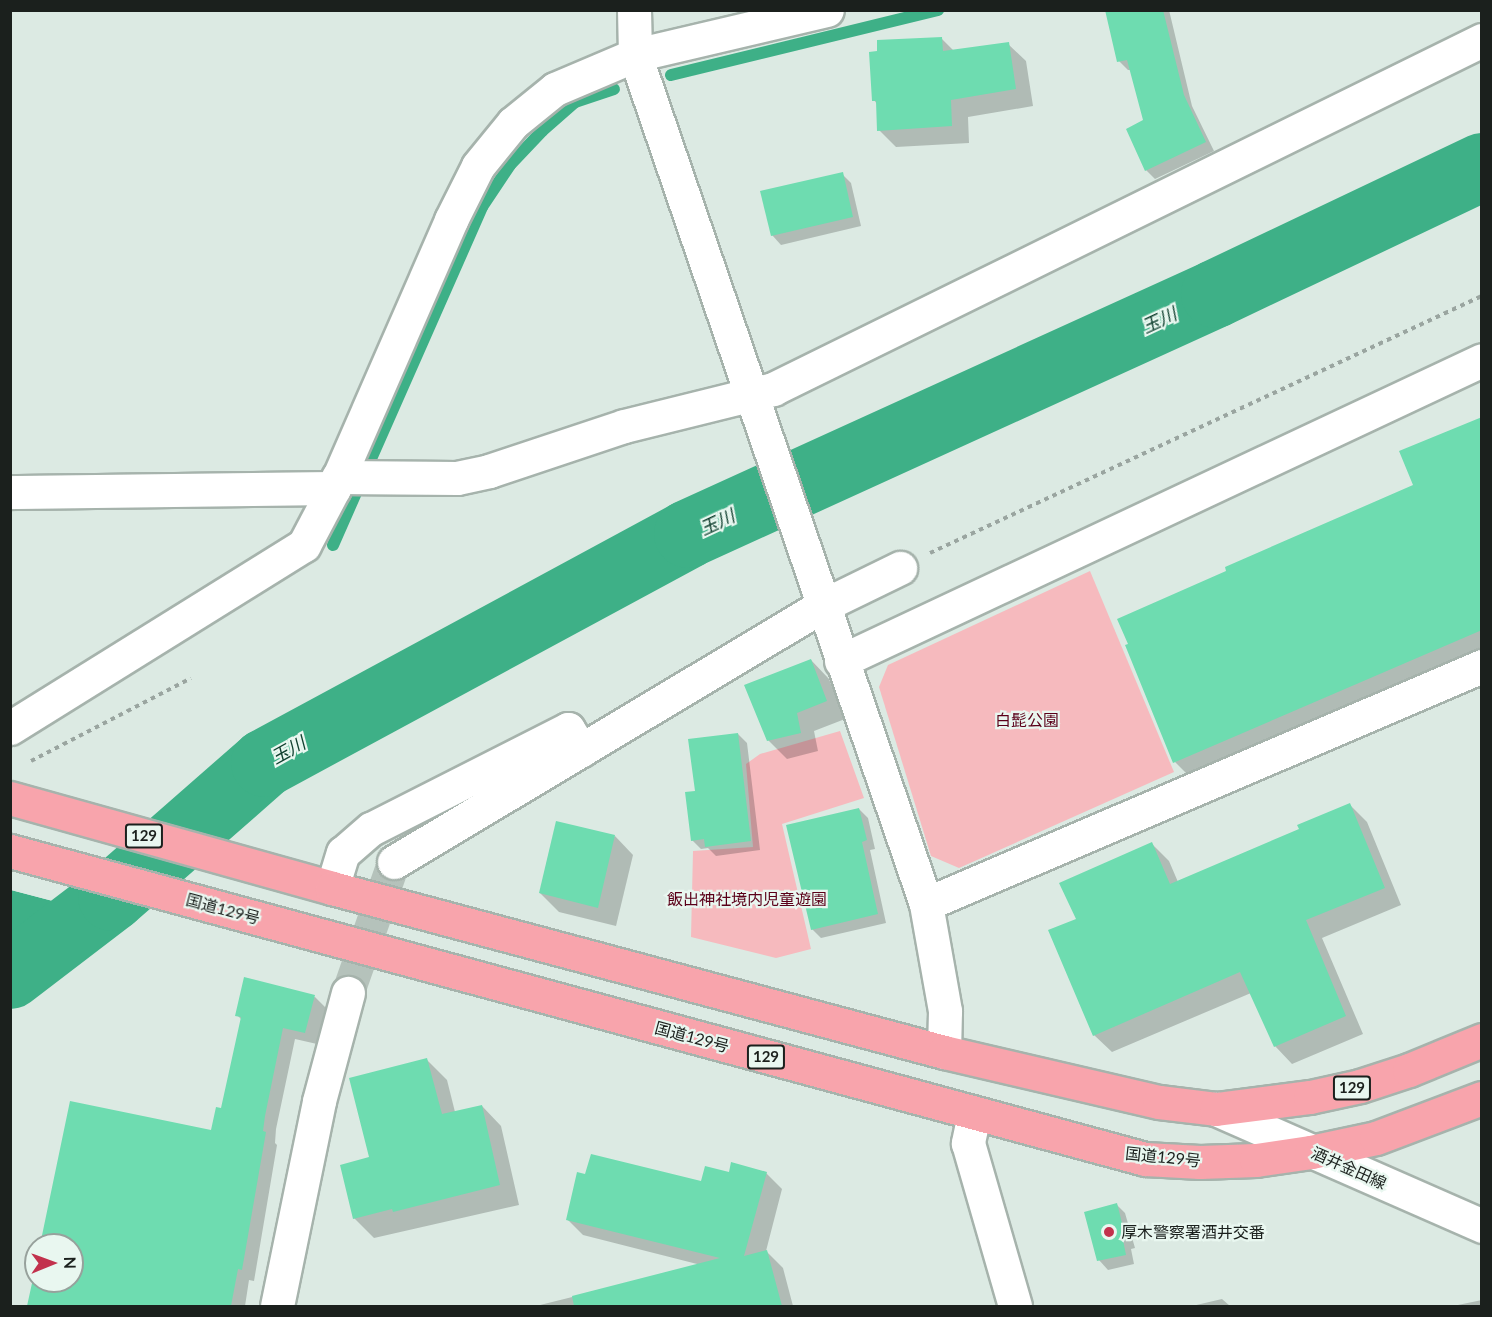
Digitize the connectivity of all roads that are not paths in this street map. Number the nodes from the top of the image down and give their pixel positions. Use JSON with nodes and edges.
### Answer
{"nodes":[{"id":1,"x":634,"y":10,"type":"edge"},
{"id":2,"x":827,"y":10,"type":"edge"},
{"id":3,"x":1482,"y":40,"type":"edge"},
{"id":4,"x":635,"y":55,"type":"junction"},
{"id":5,"x":1482,"y":360,"type":"edge"},
{"id":6,"x":753,"y":406,"type":"junction"},
{"id":7,"x":350,"y":480,"type":"junction"},
{"id":8,"x":10,"y":492,"type":"edge"},
{"id":9,"x":900,"y":568,"type":"road end"},
{"id":10,"x":819,"y":596,"type":"junction"},
{"id":11,"x":841,"y":661,"type":"junction"},
{"id":12,"x":1482,"y":666,"type":"edge"},
{"id":13,"x":10,"y":728,"type":"edge"},
{"id":14,"x":581,"y":750,"type":"junction"},
{"id":15,"x":10,"y":798,"type":"edge"},
{"id":16,"x":10,"y":851,"type":"edge"},
{"id":17,"x":394,"y":862,"type":"tunnel mouth"},
{"id":18,"x":332,"y":888,"type":"junction"},
{"id":19,"x":926,"y":904,"type":"junction"},
{"id":20,"x":348,"y":993,"type":"tunnel mouth"},
{"id":21,"x":1482,"y":1040,"type":"edge"},
{"id":22,"x":945,"y":1053,"type":"junction"},
{"id":23,"x":1482,"y":1098,"type":"edge"},
{"id":24,"x":1216,"y":1109,"type":"junction"},
{"id":25,"x":974,"y":1114,"type":"junction"},
{"id":26,"x":1311,"y":1152,"type":"junction"},
{"id":27,"x":1482,"y":1226,"type":"edge"},
{"id":28,"x":277,"y":1306,"type":"edge"},
{"id":29,"x":1016,"y":1306,"type":"edge"}],
"edges":[{"from":1,"to":4,"type":"street"},
{"from":2,"to":4,"type":"street"},
{"from":3,"to":6,"type":"street"},
{"from":4,"to":6,"type":"street"},
{"from":4,"to":7,"type":"street"},
{"from":5,"to":11,"type":"street"},
{"from":6,"to":7,"type":"street"},
{"from":6,"to":10,"type":"street"},
{"from":7,"to":8,"type":"street"},
{"from":7,"to":13,"type":"street"},
{"from":9,"to":10,"type":"street"},
{"from":10,"to":11,"type":"street"},
{"from":10,"to":14,"type":"street"},
{"from":11,"to":19,"type":"street"},
{"from":12,"to":19,"type":"street"},
{"from":14,"to":17,"type":"street"},
{"from":14,"to":18,"type":"street"},
{"from":15,"to":18,"type":"highway","number":"129"},
{"from":16,"to":25,"type":"highway","name":"国道129号","number":"129"},
{"from":18,"to":22,"type":"highway","number":"129"},
{"from":19,"to":22,"type":"street"},
{"from":20,"to":28,"type":"street"},
{"from":21,"to":24,"type":"highway","number":"129"},
{"from":22,"to":24,"type":"highway","number":"129"},
{"from":23,"to":26,"type":"highway","name":"国道129号","number":"129"},
{"from":24,"to":26,"type":"street","name":"酒井金田線"},
{"from":25,"to":26,"type":"highway","name":"国道129号","number":"129"},
{"from":25,"to":29,"type":"street"},
{"from":26,"to":27,"type":"street","name":"酒井金田線"}]}
